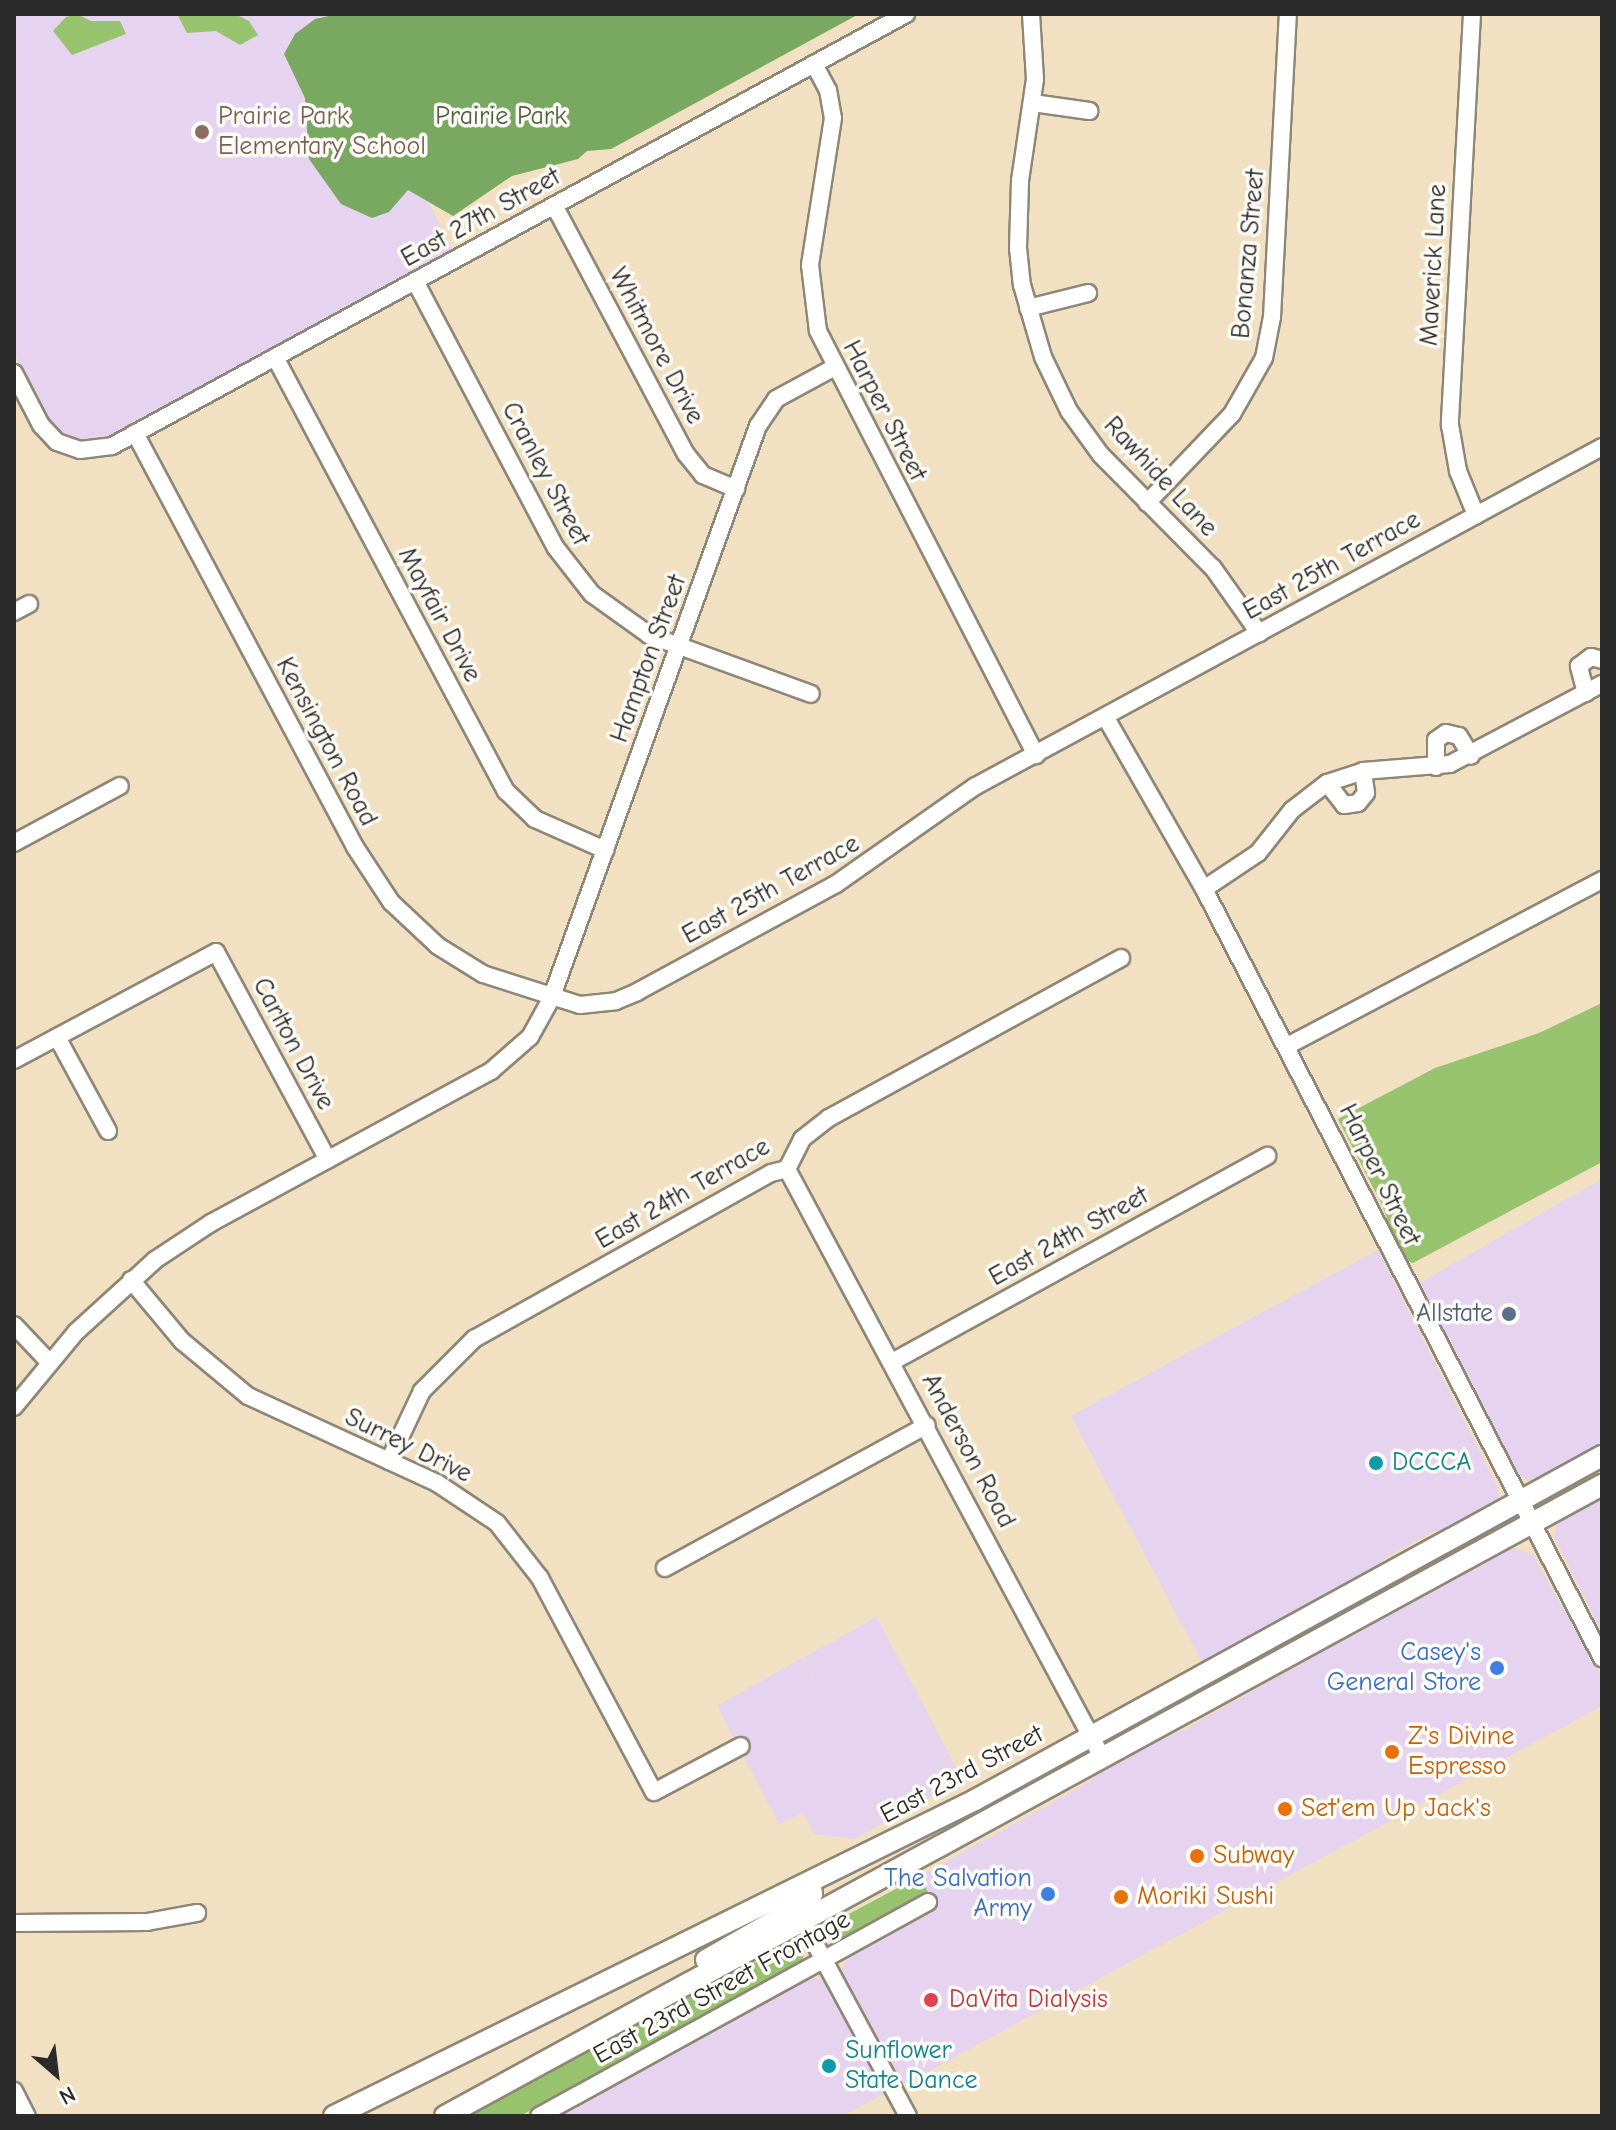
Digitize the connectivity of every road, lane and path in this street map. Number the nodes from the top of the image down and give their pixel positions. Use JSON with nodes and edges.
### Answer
{"nodes":[{"id":1,"x":906,"y":14,"type":"edge"},
{"id":2,"x":1031,"y":14,"type":"edge"},
{"id":3,"x":1288,"y":14,"type":"edge"},
{"id":4,"x":1472,"y":14,"type":"edge"},
{"id":5,"x":814,"y":64,"type":"junction"},
{"id":6,"x":1033,"y":103,"type":"junction"},
{"id":7,"x":1089,"y":111,"type":"dead end"},
{"id":8,"x":554,"y":205,"type":"junction"},
{"id":9,"x":415,"y":281,"type":"junction"},
{"id":10,"x":1088,"y":293,"type":"dead end"},
{"id":11,"x":1028,"y":308,"type":"junction"},
{"id":12,"x":275,"y":357,"type":"junction"},
{"id":13,"x":833,"y":368,"type":"junction"},
{"id":14,"x":14,"y":373,"type":"edge"},
{"id":15,"x":135,"y":433,"type":"junction"},
{"id":16,"x":1602,"y":447,"type":"edge"},
{"id":17,"x":736,"y":489,"type":"junction"},
{"id":18,"x":1147,"y":503,"type":"junction"},
{"id":19,"x":1476,"y":515,"type":"junction"},
{"id":20,"x":1259,"y":633,"type":"junction"},
{"id":21,"x":679,"y":646,"type":"junction"},
{"id":22,"x":1602,"y":660,"type":"edge"},
{"id":23,"x":1602,"y":684,"type":"edge"},
{"id":24,"x":1586,"y":693,"type":"junction"},
{"id":25,"x":811,"y":694,"type":"dead end"},
{"id":26,"x":1106,"y":718,"type":"junction"},
{"id":27,"x":1036,"y":755,"type":"junction"},
{"id":28,"x":1471,"y":756,"type":"junction"},
{"id":29,"x":1436,"y":767,"type":"junction"},
{"id":30,"x":1363,"y":771,"type":"junction"},
{"id":31,"x":1327,"y":783,"type":"junction"},
{"id":32,"x":120,"y":786,"type":"dead end"},
{"id":33,"x":14,"y":843,"type":"edge"},
{"id":34,"x":605,"y":850,"type":"junction"},
{"id":35,"x":1602,"y":880,"type":"edge"},
{"id":36,"x":1204,"y":889,"type":"junction"},
{"id":37,"x":1121,"y":958,"type":"dead end"},
{"id":38,"x":551,"y":999,"type":"junction"},
{"id":39,"x":57,"y":1037,"type":"junction"},
{"id":40,"x":1287,"y":1046,"type":"junction"},
{"id":41,"x":14,"y":1060,"type":"edge"},
{"id":42,"x":108,"y":1131,"type":"dead end"},
{"id":43,"x":1267,"y":1156,"type":"dead end"},
{"id":44,"x":328,"y":1160,"type":"junction"},
{"id":45,"x":787,"y":1169,"type":"junction"},
{"id":46,"x":131,"y":1280,"type":"junction"},
{"id":47,"x":14,"y":1325,"type":"edge"},
{"id":48,"x":894,"y":1361,"type":"junction"},
{"id":49,"x":50,"y":1363,"type":"junction"},
{"id":50,"x":14,"y":1407,"type":"edge"},
{"id":51,"x":927,"y":1425,"type":"junction"},
{"id":52,"x":1602,"y":1456,"type":"edge"},
{"id":53,"x":389,"y":1461,"type":"junction"},
{"id":54,"x":1602,"y":1485,"type":"edge"},
{"id":55,"x":1519,"y":1501,"type":"junction"},
{"id":56,"x":1530,"y":1524,"type":"junction"},
{"id":57,"x":665,"y":1568,"type":"dead end"},
{"id":58,"x":1602,"y":1658,"type":"edge"},
{"id":59,"x":1091,"y":1736,"type":"junction"},
{"id":60,"x":741,"y":1746,"type":"dead end"},
{"id":61,"x":1103,"y":1759,"type":"junction"},
{"id":62,"x":810,"y":1882,"type":"junction"},
{"id":63,"x":928,"y":1902,"type":"dead end"},
{"id":64,"x":197,"y":1913,"type":"dead end"},
{"id":65,"x":14,"y":1923,"type":"edge"},
{"id":66,"x":804,"y":1923,"type":"junction"},
{"id":67,"x":824,"y":1959,"type":"junction"},
{"id":68,"x":623,"y":2021,"type":"junction"},
{"id":69,"x":14,"y":2091,"type":"edge"},
{"id":70,"x":27,"y":2116,"type":"edge"},
{"id":71,"x":334,"y":2116,"type":"edge"},
{"id":72,"x":445,"y":2116,"type":"edge"},
{"id":73,"x":539,"y":2116,"type":"edge"},
{"id":74,"x":908,"y":2116,"type":"edge"}],
"edges":[{"from":1,"to":5,"type":"street","name":"East 27th Street"},
{"from":2,"to":6,"type":"street","name":"Rawhide Lane"},
{"from":3,"to":18,"type":"street","name":"Bonanza Street"},
{"from":4,"to":19,"type":"street","name":"Maverick Lane"},
{"from":5,"to":8,"type":"street","name":"East 27th Street"},
{"from":5,"to":13,"type":"street","name":"Harper Street"},
{"from":6,"to":7,"type":"street"},
{"from":6,"to":11,"type":"street","name":"Rawhide Lane"},
{"from":8,"to":9,"type":"street","name":"East 27th Street"},
{"from":8,"to":17,"type":"street","name":"Whitmore Drive"},
{"from":9,"to":12,"type":"street","name":"East 27th Street"},
{"from":9,"to":21,"type":"street","name":"Cranley Street"},
{"from":10,"to":11,"type":"street"},
{"from":11,"to":18,"type":"street","name":"Rawhide Lane"},
{"from":12,"to":15,"type":"street","name":"East 27th Street"},
{"from":12,"to":34,"type":"street","name":"Mayfair Drive"},
{"from":13,"to":17,"type":"street","name":"Hampton Street"},
{"from":13,"to":27,"type":"street","name":"Harper Street"},
{"from":14,"to":15,"type":"street","name":"East 27th Street"},
{"from":15,"to":38,"type":"street","name":"Kensington Road"},
{"from":16,"to":19,"type":"street","name":"East 25th Terrace"},
{"from":17,"to":21,"type":"street","name":"Hampton Street"},
{"from":18,"to":20,"type":"street","name":"Rawhide Lane"},
{"from":19,"to":20,"type":"street","name":"East 25th Terrace"},
{"from":20,"to":26,"type":"street","name":"East 25th Terrace"},
{"from":21,"to":25,"type":"street","name":"Cranley Street"},
{"from":21,"to":34,"type":"street","name":"Hampton Street"},
{"from":22,"to":24,"type":"street"},
{"from":23,"to":24,"type":"street"},
{"from":24,"to":28,"type":"street"},
{"from":26,"to":27,"type":"street","name":"East 25th Terrace"},
{"from":26,"to":36,"type":"street","name":"Harper Street"},
{"from":27,"to":38,"type":"street","name":"East 25th Terrace"},
{"from":28,"to":29,"type":"street"},
{"from":28,"to":29,"type":"street"},
{"from":29,"to":30,"type":"street"},
{"from":30,"to":31,"type":"street"},
{"from":30,"to":31,"type":"street"},
{"from":31,"to":36,"type":"street"},
{"from":32,"to":33,"type":"street"},
{"from":34,"to":38,"type":"street","name":"Hampton Street"},
{"from":35,"to":40,"type":"street"},
{"from":36,"to":40,"type":"street","name":"Harper Street"},
{"from":37,"to":45,"type":"street","name":"East 24th Terrace"},
{"from":38,"to":44,"type":"street"},
{"from":39,"to":41,"type":"street"},
{"from":39,"to":42,"type":"street"},
{"from":39,"to":44,"type":"street","name":"Carlton Drive"},
{"from":40,"to":55,"type":"street","name":"Harper Street"},
{"from":43,"to":48,"type":"street","name":"East 24th Street"},
{"from":44,"to":46,"type":"street"},
{"from":45,"to":48,"type":"street","name":"Anderson Road"},
{"from":45,"to":53,"type":"street","name":"East 24th Terrace"},
{"from":46,"to":49,"type":"street"},
{"from":46,"to":53,"type":"street","name":"Surrey Drive"},
{"from":47,"to":49,"type":"street"},
{"from":48,"to":51,"type":"street","name":"Anderson Road"},
{"from":49,"to":50,"type":"street"},
{"from":51,"to":57,"type":"street"},
{"from":51,"to":59,"type":"street","name":"Anderson Road"},
{"from":52,"to":55,"type":"main road","name":"East 23rd Street"},
{"from":53,"to":60,"type":"street","name":"Surrey Drive"},
{"from":54,"to":56,"type":"main road","name":"East 23rd Street"},
{"from":55,"to":56,"type":"street","name":"Harper Street"},
{"from":55,"to":59,"type":"main road","name":"East 23rd Street"},
{"from":56,"to":58,"type":"street","name":"Harper Street"},
{"from":56,"to":61,"type":"main road","name":"East 23rd Street"},
{"from":59,"to":61,"type":"street","name":"Anderson Road"},
{"from":59,"to":62,"type":"main road","name":"East 23rd Street"},
{"from":61,"to":66,"type":"main road","name":"East 23rd Street"},
{"from":62,"to":68,"type":"main road"},
{"from":62,"to":71,"type":"main road","name":"East 23rd Street"},
{"from":63,"to":67,"type":"street","name":"East 23rd Street Frontage"},
{"from":64,"to":65,"type":"street"},
{"from":66,"to":67,"type":"street"},
{"from":66,"to":68,"type":"main road","name":"East 23rd Street"},
{"from":67,"to":73,"type":"street","name":"East 23rd Street Frontage"},
{"from":67,"to":74,"type":"street"},
{"from":68,"to":72,"type":"main road","name":"East 23rd Street"},
{"from":69,"to":70,"type":"street"}]}
